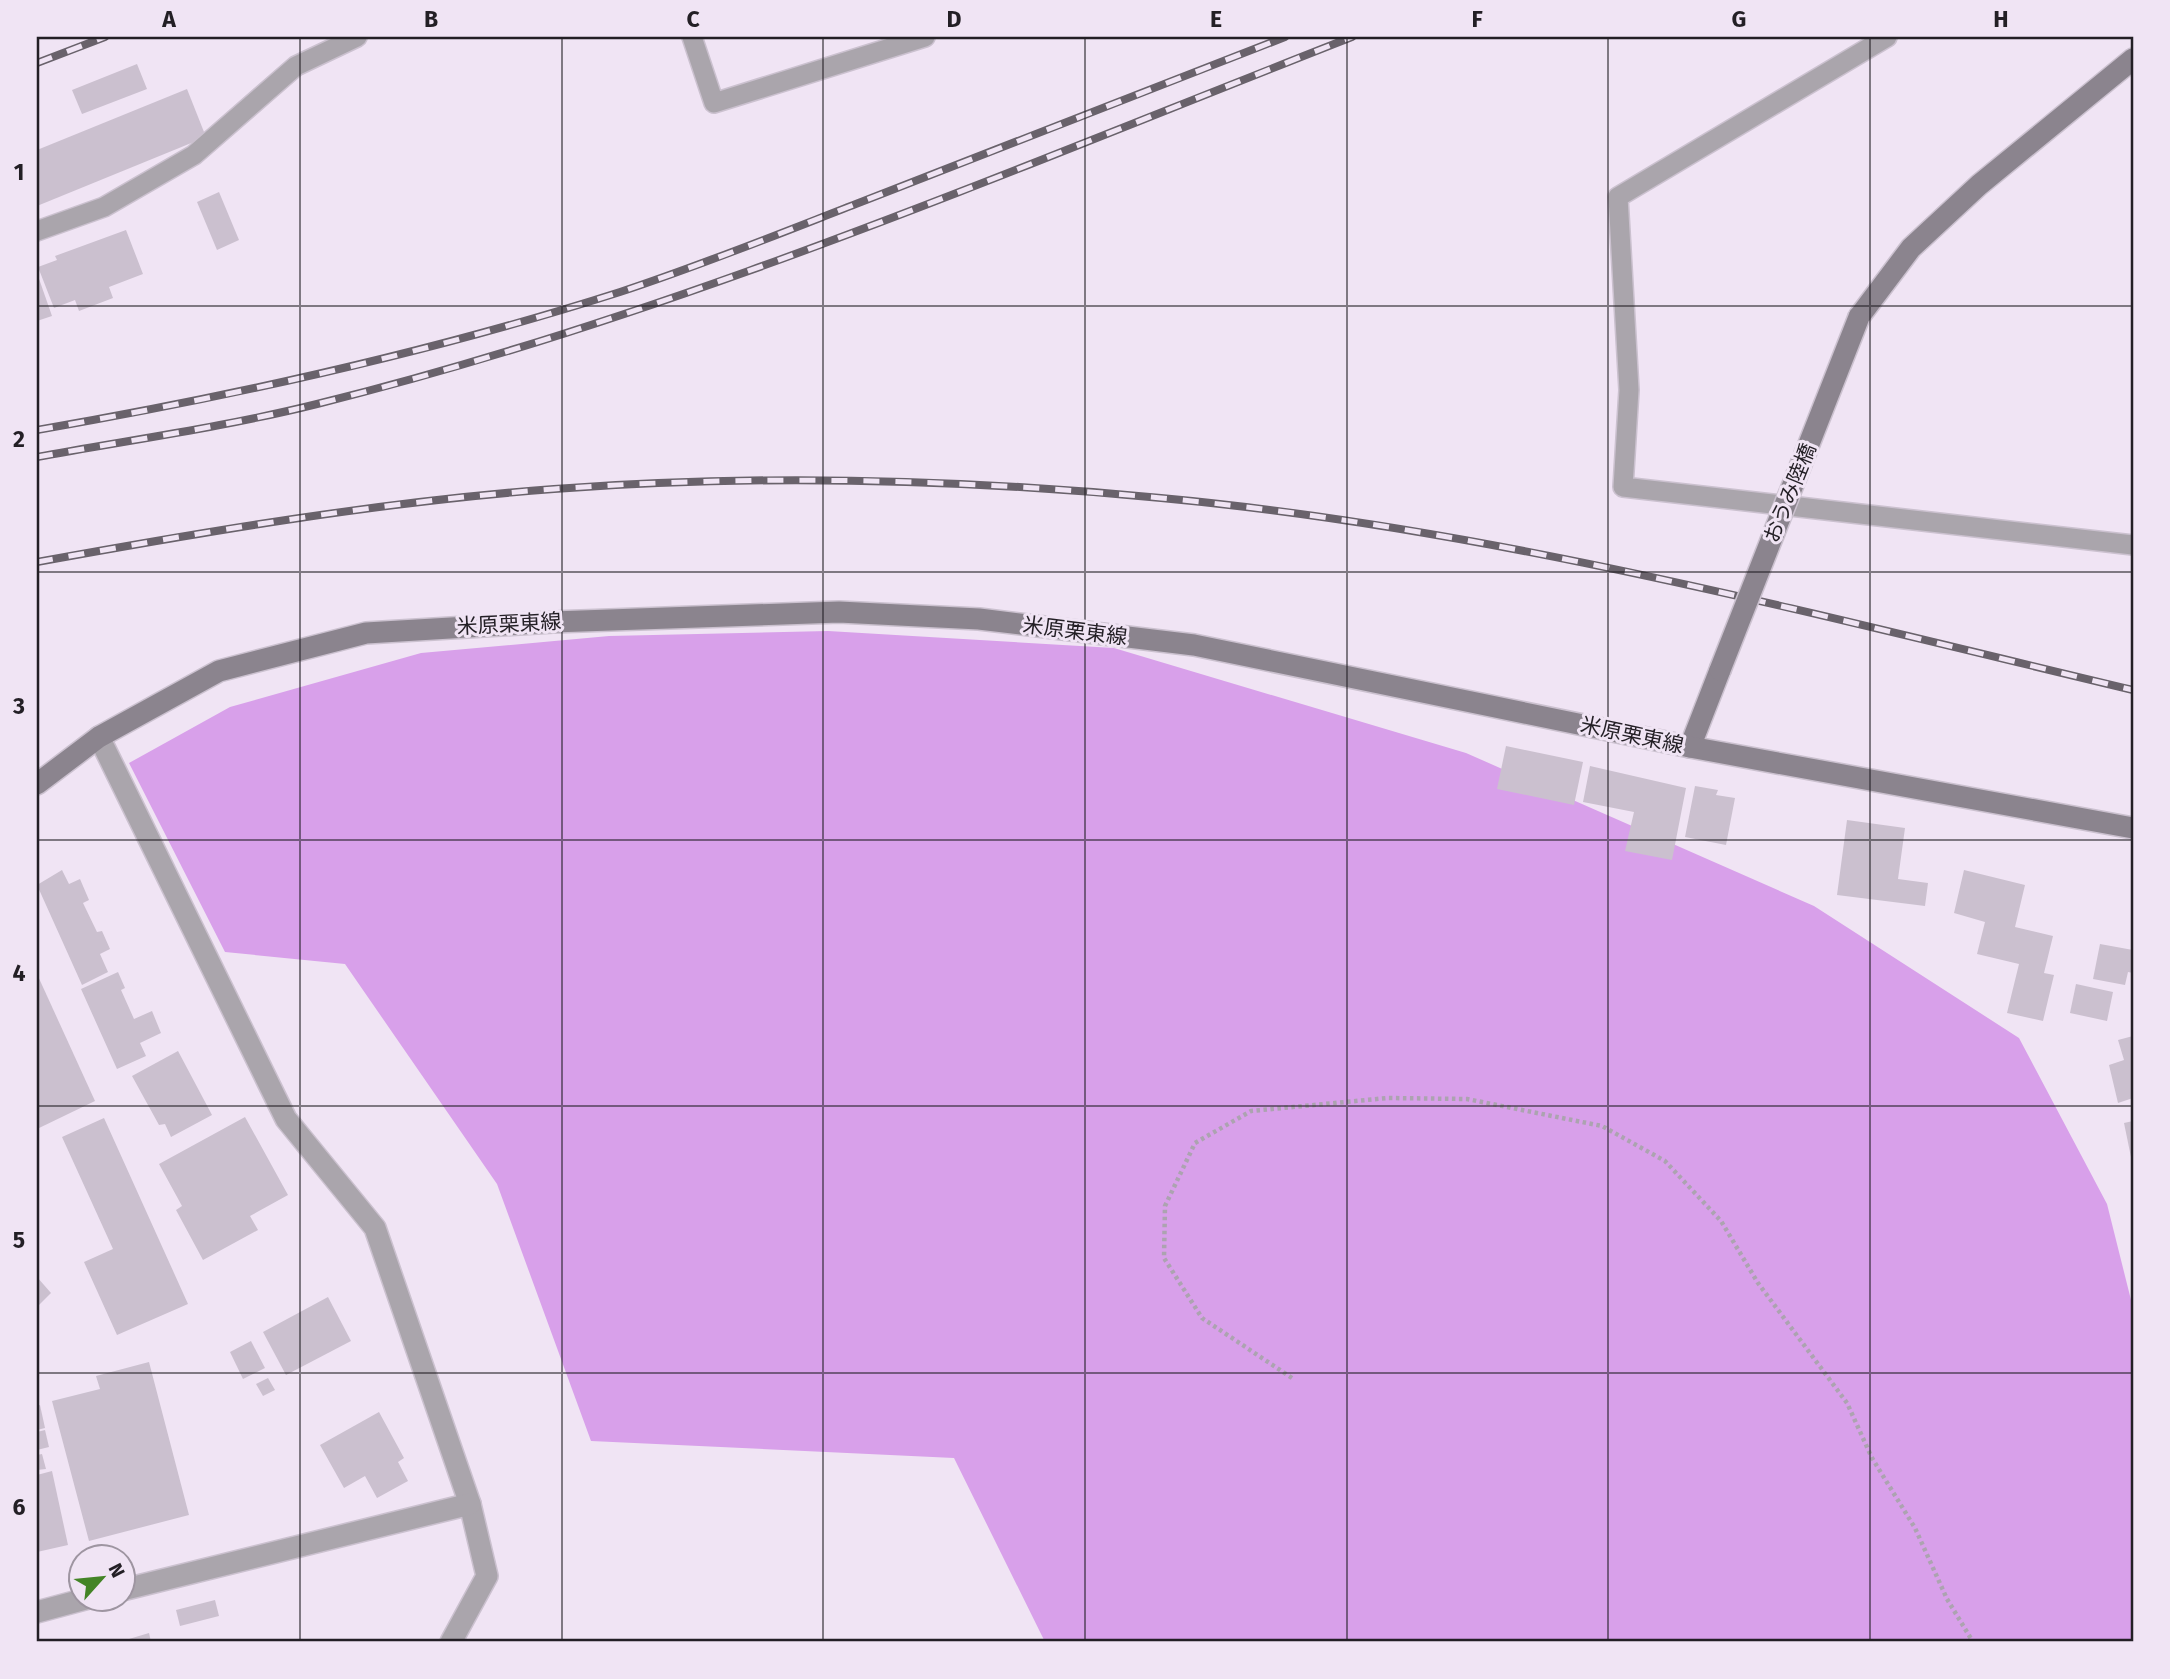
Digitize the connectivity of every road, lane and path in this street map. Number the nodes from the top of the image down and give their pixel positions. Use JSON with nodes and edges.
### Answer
{"nodes":[{"id":1,"x":357,"y":37,"type":"edge"},
{"id":2,"x":692,"y":37,"type":"edge"},
{"id":3,"x":925,"y":37,"type":"edge"},
{"id":4,"x":1887,"y":37,"type":"edge"},
{"id":5,"x":2133,"y":59,"type":"edge"},
{"id":6,"x":37,"y":231,"type":"edge"},
{"id":7,"x":2133,"y":545,"type":"edge"},
{"id":8,"x":99,"y":737,"type":"junction"},
{"id":9,"x":1690,"y":747,"type":"junction"},
{"id":10,"x":37,"y":784,"type":"edge"},
{"id":11,"x":2133,"y":828,"type":"edge"},
{"id":12,"x":1292,"y":1378,"type":"dead end"},
{"id":13,"x":470,"y":1504,"type":"junction"},
{"id":14,"x":136,"y":1587,"type":"edge"},
{"id":15,"x":66,"y":1604,"type":"edge"},
{"id":16,"x":37,"y":1612,"type":"edge"},
{"id":17,"x":451,"y":1642,"type":"edge"},
{"id":18,"x":1973,"y":1642,"type":"edge"}],
"edges":[{"from":1,"to":6,"type":"lane"},
{"from":2,"to":3,"type":"lane"},
{"from":4,"to":7,"type":"lane"},
{"from":5,"to":9,"type":"main road","name":"おうみ陸橋","bridge":true},
{"from":8,"to":9,"type":"main road","name":"米原栗東線"},
{"from":8,"to":10,"type":"main road","name":"米原栗東線"},
{"from":8,"to":13,"type":"street"},
{"from":9,"to":11,"type":"main road","name":"米原栗東線"},
{"from":12,"to":18,"type":"path"},
{"from":13,"to":14,"type":"street"},
{"from":13,"to":17,"type":"street"},
{"from":15,"to":16,"type":"street"}]}
